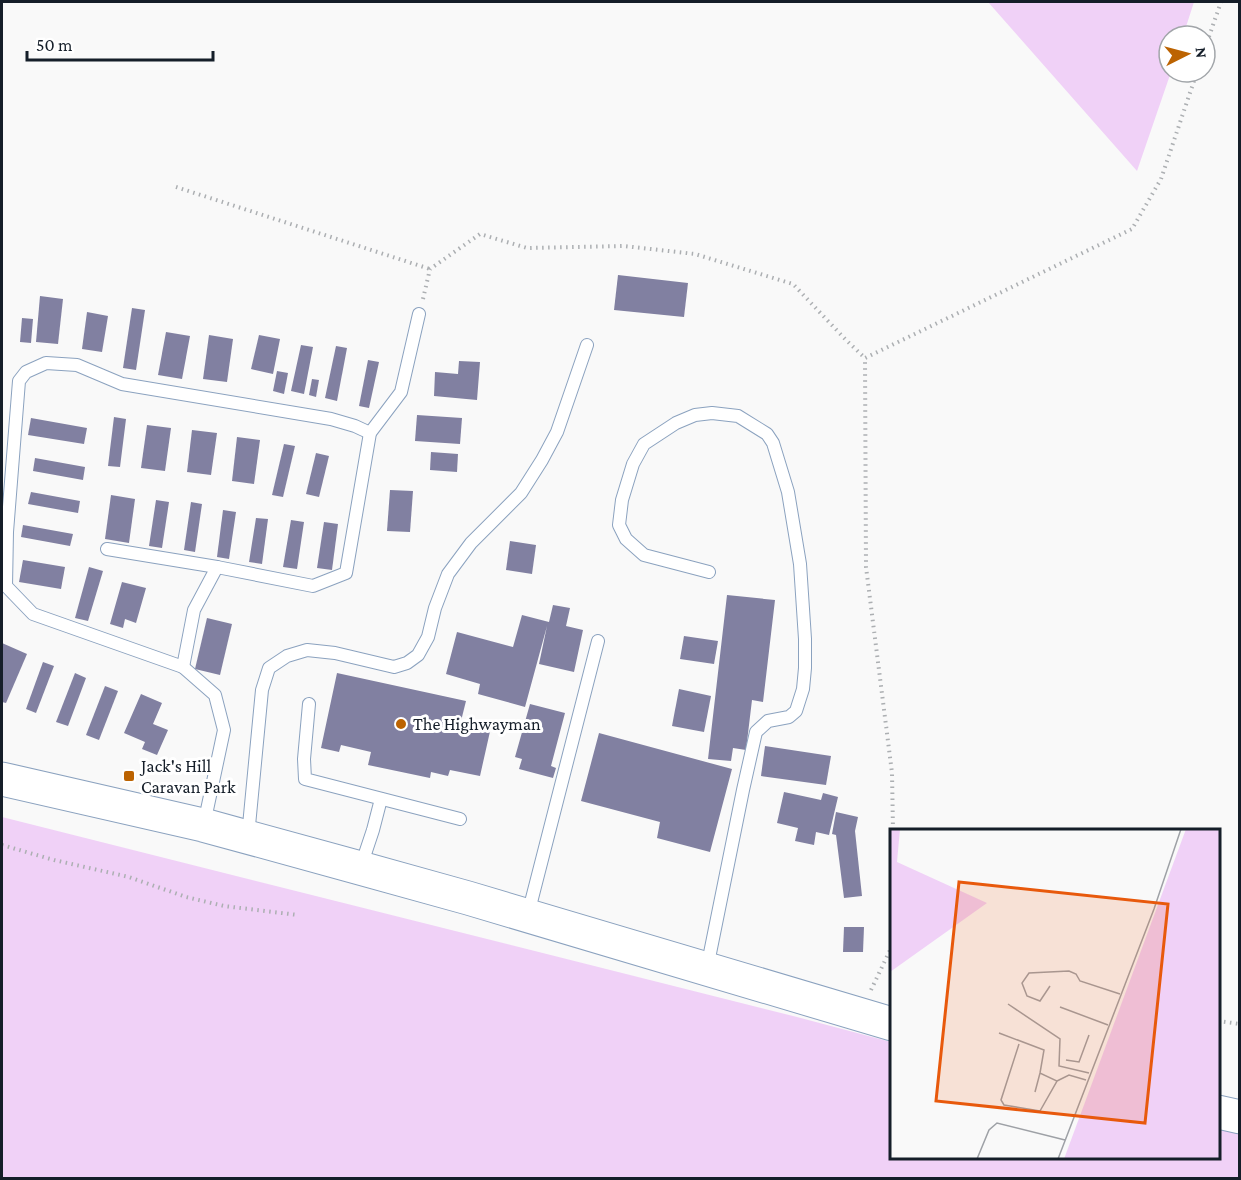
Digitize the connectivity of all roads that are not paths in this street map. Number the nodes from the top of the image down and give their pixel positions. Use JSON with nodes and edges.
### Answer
{"nodes":[{"id":1,"x":419,"y":314,"type":"road end"},
{"id":2,"x":587,"y":345,"type":"dead end"},
{"id":3,"x":370,"y":433,"type":"junction"},
{"id":4,"x":106,"y":549,"type":"dead end"},
{"id":5,"x":217,"y":567,"type":"junction"},
{"id":6,"x":709,"y":572,"type":"dead end"},
{"id":7,"x":598,"y":641,"type":"dead end"},
{"id":8,"x":183,"y":667,"type":"junction"},
{"id":9,"x":309,"y":704,"type":"dead end"},
{"id":10,"x":2,"y":779,"type":"edge"},
{"id":11,"x":381,"y":799,"type":"junction"},
{"id":12,"x":460,"y":819,"type":"dead end"},
{"id":13,"x":203,"y":825,"type":"junction"},
{"id":14,"x":248,"y":837,"type":"junction"},
{"id":15,"x":360,"y":867,"type":"junction"},
{"id":16,"x":528,"y":915,"type":"junction"},
{"id":17,"x":706,"y":969,"type":"junction"},
{"id":18,"x":890,"y":1024,"type":"edge"},
{"id":19,"x":1220,"y":1112,"type":"edge"},
{"id":20,"x":1239,"y":1117,"type":"edge"}],
"edges":[{"from":1,"to":3,"type":"lane"},
{"from":2,"to":14,"type":"lane"},
{"from":3,"to":5,"type":"lane"},
{"from":3,"to":8,"type":"lane"},
{"from":4,"to":5,"type":"lane"},
{"from":5,"to":8,"type":"lane"},
{"from":6,"to":17,"type":"lane"},
{"from":7,"to":16,"type":"lane"},
{"from":8,"to":13,"type":"lane"},
{"from":9,"to":11,"type":"lane"},
{"from":10,"to":13,"type":"main road"},
{"from":11,"to":12,"type":"lane"},
{"from":11,"to":15,"type":"lane"},
{"from":13,"to":14,"type":"main road"},
{"from":14,"to":15,"type":"main road"},
{"from":15,"to":16,"type":"main road"},
{"from":16,"to":17,"type":"main road"},
{"from":17,"to":18,"type":"main road"},
{"from":19,"to":20,"type":"main road"}]}
